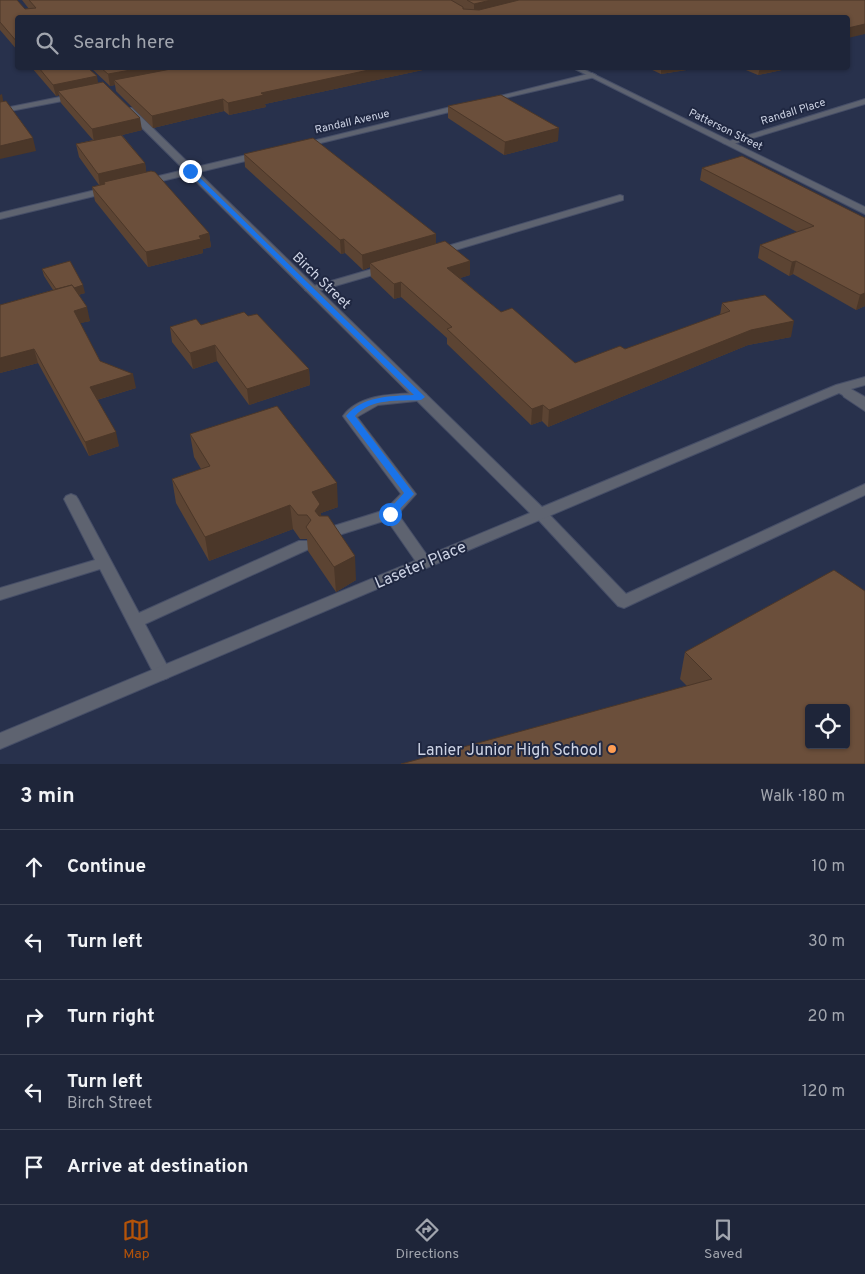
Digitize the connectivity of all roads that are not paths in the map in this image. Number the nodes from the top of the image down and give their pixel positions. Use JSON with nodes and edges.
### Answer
{"nodes":[{"id":1,"x":581,"y":70,"type":"edge"},
{"id":2,"x":592,"y":75,"type":"junction"},
{"id":3,"x":88,"y":94,"type":"edge"},
{"id":4,"x":865,"y":101,"type":"edge"},
{"id":5,"x":121,"y":103,"type":"edge"},
{"id":6,"x":0,"y":111,"type":"edge"},
{"id":7,"x":727,"y":143,"type":"junction"},
{"id":8,"x":286,"y":148,"type":"edge"},
{"id":9,"x":267,"y":153,"type":"edge"},
{"id":10,"x":190,"y":171,"type":"junction"},
{"id":11,"x":133,"y":184,"type":"edge"},
{"id":12,"x":114,"y":189,"type":"edge"},
{"id":13,"x":620,"y":198,"type":"dead end"},
{"id":14,"x":865,"y":211,"type":"edge"},
{"id":15,"x":0,"y":216,"type":"edge"},
{"id":16,"x":424,"y":256,"type":"edge"},
{"id":17,"x":396,"y":265,"type":"edge"},
{"id":18,"x":311,"y":290,"type":"junction"},
{"id":19,"x":865,"y":381,"type":"edge"},
{"id":20,"x":840,"y":388,"type":"junction"},
{"id":21,"x":421,"y":397,"type":"junction"},
{"id":22,"x":865,"y":402,"type":"edge"},
{"id":23,"x":865,"y":407,"type":"edge"},
{"id":24,"x":865,"y":489,"type":"edge"},
{"id":25,"x":71,"y":500,"type":"dead end"},
{"id":26,"x":539,"y":513,"type":"junction"},
{"id":27,"x":390,"y":514,"type":"junction"},
{"id":28,"x":326,"y":534,"type":"edge"},
{"id":29,"x":304,"y":545,"type":"dead end"},
{"id":30,"x":424,"y":562,"type":"junction"},
{"id":31,"x":103,"y":563,"type":"junction"},
{"id":32,"x":0,"y":594,"type":"edge"},
{"id":33,"x":134,"y":622,"type":"junction"},
{"id":34,"x":162,"y":673,"type":"junction"},
{"id":35,"x":0,"y":741,"type":"edge"}],
"edges":[{"from":1,"to":2,"type":"street","name":"Patterson Street"},
{"from":2,"to":7,"type":"street","name":"Patterson Street"},
{"from":2,"to":8,"type":"street","name":"Randall Avenue"},
{"from":3,"to":6,"type":"street"},
{"from":4,"to":7,"type":"street","name":"Randall Place"},
{"from":5,"to":10,"type":"street","name":"Birch Street"},
{"from":7,"to":14,"type":"street","name":"Patterson Street"},
{"from":9,"to":10,"type":"street"},
{"from":10,"to":11,"type":"street"},
{"from":10,"to":18,"type":"street","name":"Birch Street"},
{"from":12,"to":15,"type":"street"},
{"from":13,"to":16,"type":"street"},
{"from":17,"to":18,"type":"street"},
{"from":18,"to":21,"type":"street","name":"Birch Street"},
{"from":19,"to":20,"type":"street","name":"Laseter Place"},
{"from":20,"to":22,"type":"street"},
{"from":20,"to":23,"type":"street"},
{"from":20,"to":26,"type":"street","name":"Laseter Place"},
{"from":21,"to":26,"type":"street","name":"Birch Street"},
{"from":21,"to":27,"type":"street"},
{"from":24,"to":26,"type":"street","name":"Birch Street"},
{"from":25,"to":31,"type":"street"},
{"from":26,"to":30,"type":"street","name":"Laseter Place"},
{"from":27,"to":28,"type":"street"},
{"from":27,"to":30,"type":"street"},
{"from":29,"to":33,"type":"street"},
{"from":30,"to":34,"type":"street","name":"Laseter Place"},
{"from":31,"to":32,"type":"street"},
{"from":31,"to":33,"type":"street"},
{"from":33,"to":34,"type":"street"},
{"from":34,"to":35,"type":"street","name":"Laseter Place"}]}
